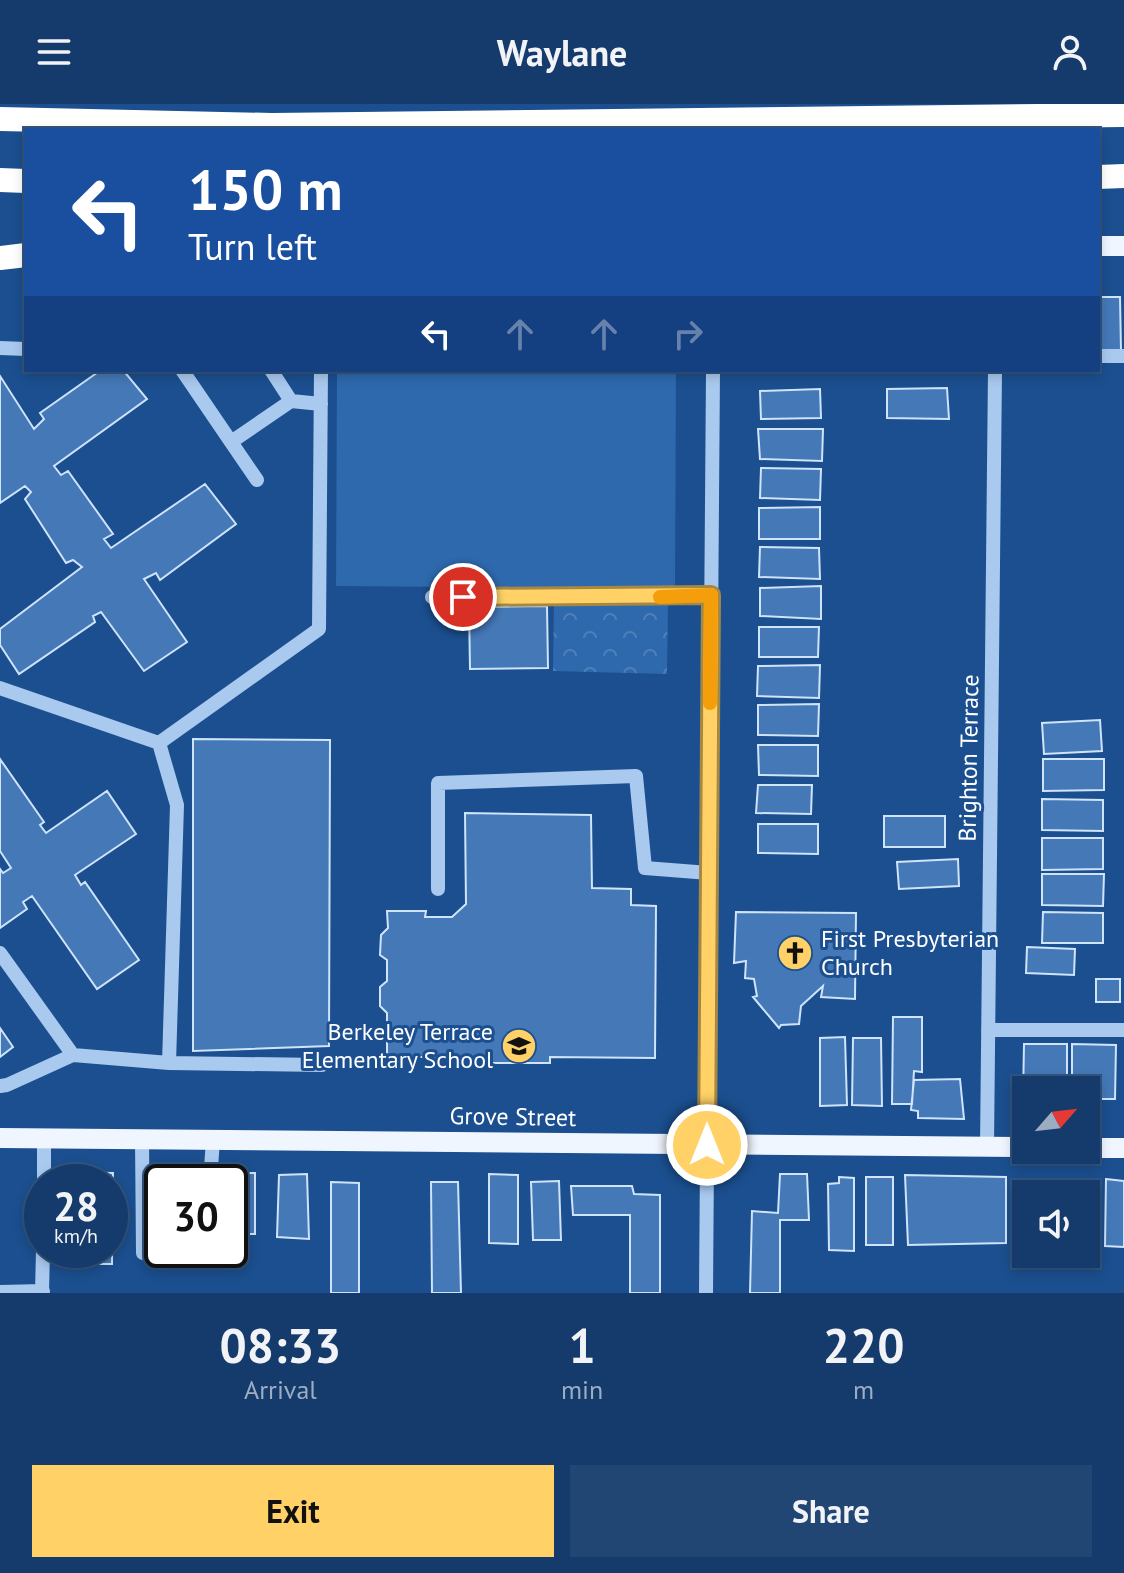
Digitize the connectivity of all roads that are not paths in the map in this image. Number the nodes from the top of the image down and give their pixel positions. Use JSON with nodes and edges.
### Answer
{"nodes":[{"id":1,"x":655,"y":104,"type":"edge"},
{"id":2,"x":1124,"y":115,"type":"edge"},
{"id":3,"x":0,"y":119,"type":"edge"},
{"id":4,"x":796,"y":119,"type":"junction"},
{"id":5,"x":1124,"y":176,"type":"edge"},
{"id":6,"x":1100,"y":177,"type":"edge"},
{"id":7,"x":0,"y":180,"type":"edge"},
{"id":8,"x":24,"y":181,"type":"edge"},
{"id":9,"x":1100,"y":246,"type":"edge"},
{"id":10,"x":1124,"y":246,"type":"edge"},
{"id":11,"x":24,"y":256,"type":"edge"},
{"id":12,"x":0,"y":258,"type":"edge"},
{"id":13,"x":0,"y":348,"type":"edge"},
{"id":14,"x":24,"y":349,"type":"edge"},
{"id":15,"x":1100,"y":356,"type":"edge"},
{"id":16,"x":1124,"y":356,"type":"edge"},
{"id":17,"x":183,"y":372,"type":"edge"},
{"id":18,"x":272,"y":372,"type":"edge"},
{"id":19,"x":321,"y":372,"type":"edge"},
{"id":20,"x":713,"y":372,"type":"edge"},
{"id":21,"x":995,"y":372,"type":"edge"},
{"id":22,"x":291,"y":401,"type":"junction"},
{"id":23,"x":321,"y":404,"type":"junction"},
{"id":24,"x":231,"y":442,"type":"junction"},
{"id":25,"x":257,"y":480,"type":"dead end"},
{"id":26,"x":711,"y":595,"type":"junction"},
{"id":27,"x":432,"y":597,"type":"dead end"},
{"id":28,"x":0,"y":688,"type":"edge"},
{"id":29,"x":159,"y":743,"type":"junction"},
{"id":30,"x":709,"y":873,"type":"junction"},
{"id":31,"x":438,"y":889,"type":"dead end"},
{"id":32,"x":0,"y":953,"type":"edge"},
{"id":33,"x":988,"y":1030,"type":"junction"},
{"id":34,"x":1124,"y":1030,"type":"edge"},
{"id":35,"x":73,"y":1055,"type":"junction"},
{"id":36,"x":169,"y":1063,"type":"junction"},
{"id":37,"x":322,"y":1065,"type":"dead end"},
{"id":38,"x":0,"y":1086,"type":"edge"},
{"id":39,"x":0,"y":1138,"type":"edge"},
{"id":40,"x":44,"y":1139,"type":"junction"},
{"id":41,"x":142,"y":1139,"type":"junction"},
{"id":42,"x":213,"y":1140,"type":"junction"},
{"id":43,"x":707,"y":1145,"type":"junction"},
{"id":44,"x":987,"y":1147,"type":"junction"},
{"id":45,"x":1012,"y":1147,"type":"edge"},
{"id":46,"x":1100,"y":1148,"type":"edge"},
{"id":47,"x":1124,"y":1148,"type":"edge"},
{"id":48,"x":44,"y":1164,"type":"edge"},
{"id":49,"x":211,"y":1164,"type":"edge"},
{"id":50,"x":144,"y":1253,"type":"edge"},
{"id":51,"x":43,"y":1268,"type":"edge"},
{"id":52,"x":0,"y":1292,"type":"edge"},
{"id":53,"x":42,"y":1292,"type":"edge"},
{"id":54,"x":706,"y":1293,"type":"edge"}],
"edges":[{"from":1,"to":4,"type":"highway"},
{"from":2,"to":4,"type":"highway"},
{"from":3,"to":4,"type":"highway"},
{"from":5,"to":6,"type":"highway"},
{"from":7,"to":8,"type":"highway"},
{"from":9,"to":10,"type":"main road"},
{"from":11,"to":12,"type":"highway"},
{"from":13,"to":14,"type":"street"},
{"from":15,"to":16,"type":"street"},
{"from":17,"to":24,"type":"street"},
{"from":18,"to":22,"type":"street"},
{"from":19,"to":23,"type":"street"},
{"from":20,"to":26,"type":"street"},
{"from":21,"to":33,"type":"street","name":"Brighton Terrace"},
{"from":22,"to":23,"type":"street"},
{"from":22,"to":24,"type":"street"},
{"from":23,"to":29,"type":"street"},
{"from":24,"to":25,"type":"street"},
{"from":26,"to":27,"type":"street"},
{"from":26,"to":30,"type":"street"},
{"from":28,"to":29,"type":"street"},
{"from":29,"to":36,"type":"street"},
{"from":30,"to":31,"type":"street"},
{"from":30,"to":43,"type":"street"},
{"from":32,"to":35,"type":"street"},
{"from":33,"to":34,"type":"street"},
{"from":33,"to":44,"type":"street","name":"Brighton Terrace"},
{"from":35,"to":36,"type":"street"},
{"from":35,"to":38,"type":"street"},
{"from":36,"to":37,"type":"street"},
{"from":39,"to":40,"type":"main road","name":"Grove Street"},
{"from":40,"to":41,"type":"main road","name":"Grove Street"},
{"from":40,"to":48,"type":"street"},
{"from":41,"to":42,"type":"main road","name":"Grove Street"},
{"from":41,"to":50,"type":"street"},
{"from":42,"to":43,"type":"main road","name":"Grove Street"},
{"from":42,"to":49,"type":"street"},
{"from":43,"to":44,"type":"main road","name":"Grove Street"},
{"from":43,"to":54,"type":"street"},
{"from":44,"to":45,"type":"main road","name":"Grove Street"},
{"from":46,"to":47,"type":"main road"},
{"from":51,"to":53,"type":"street"},
{"from":52,"to":53,"type":"street"}]}
